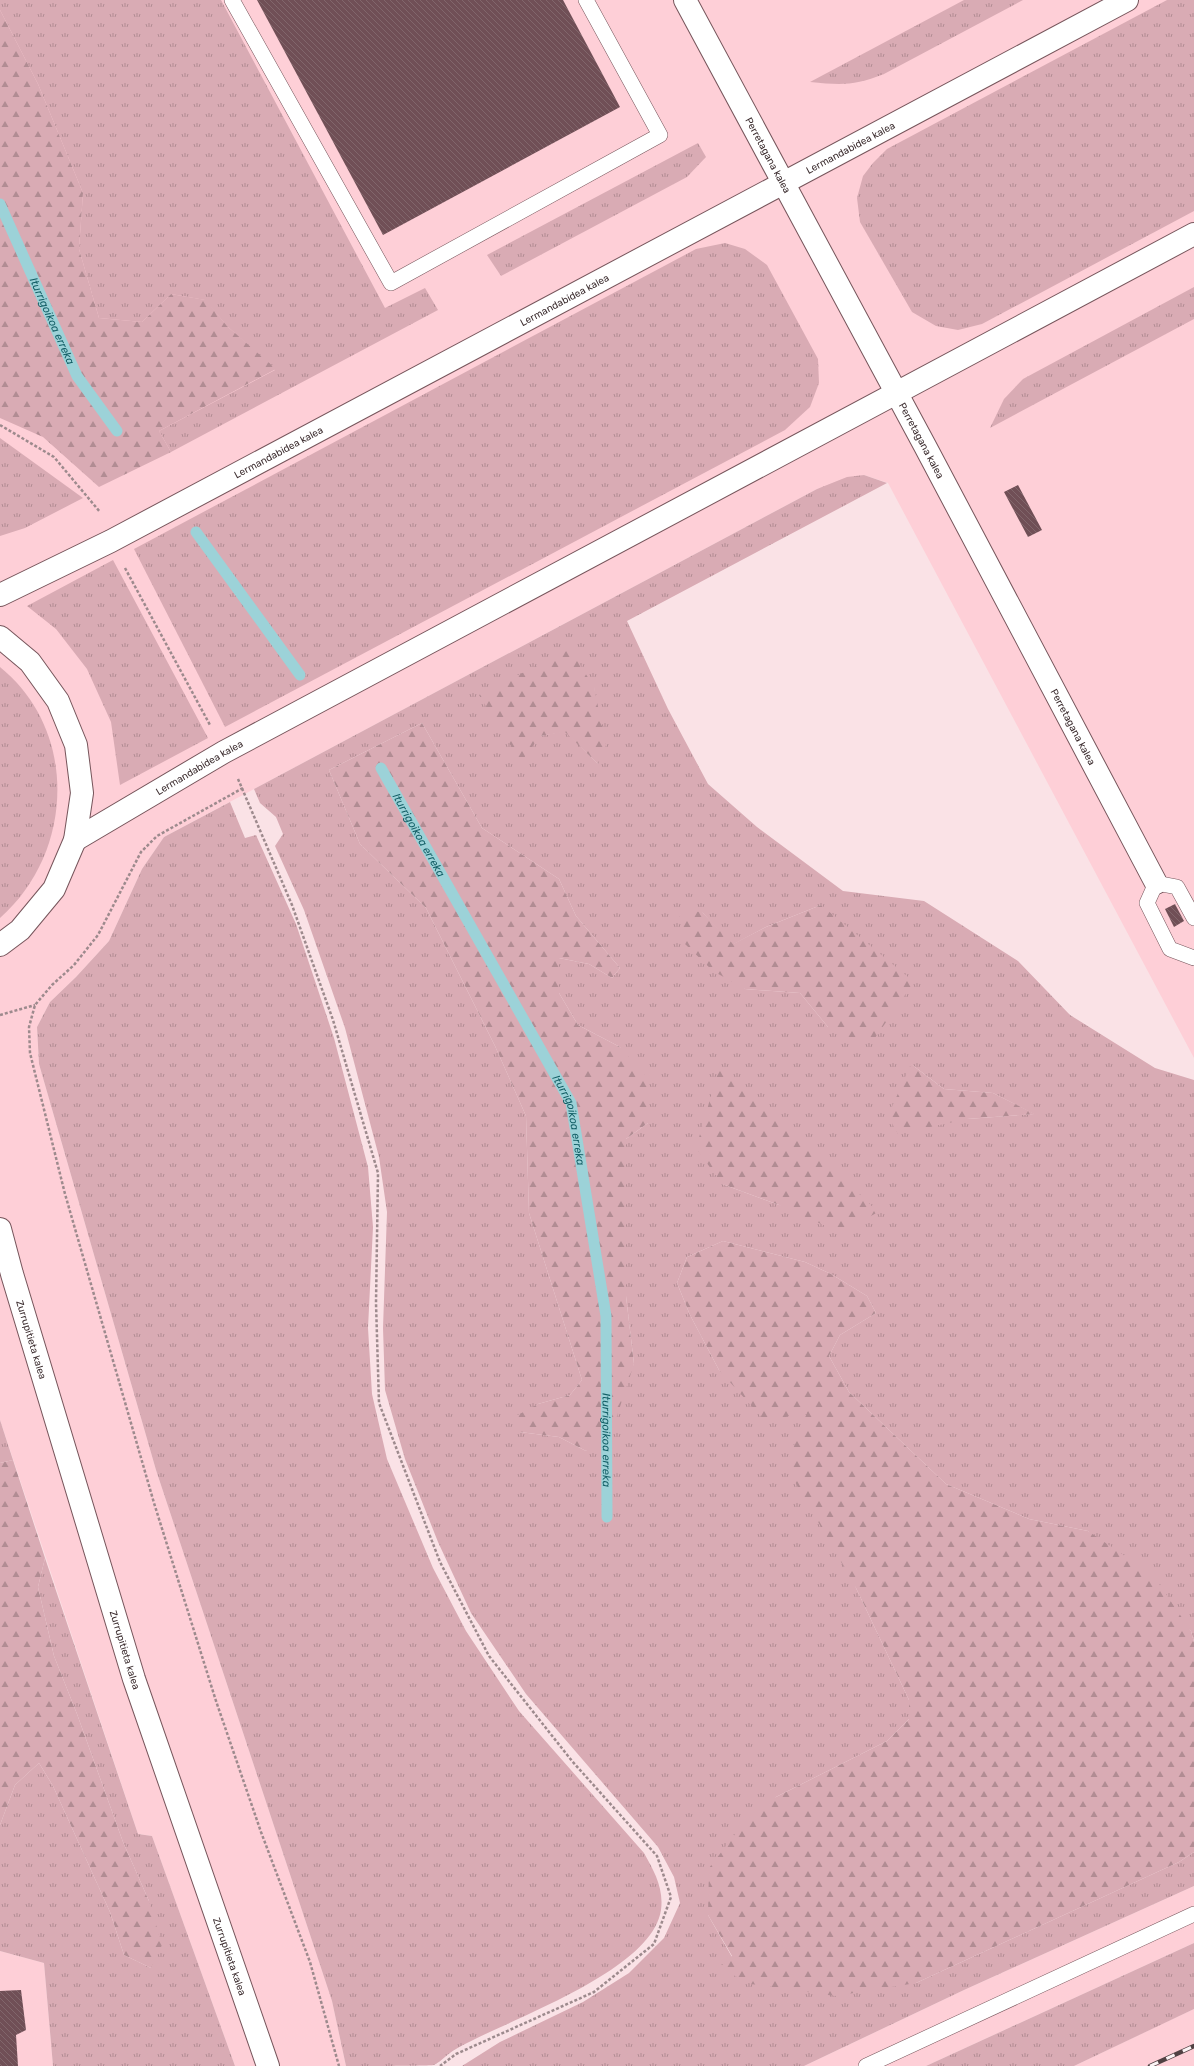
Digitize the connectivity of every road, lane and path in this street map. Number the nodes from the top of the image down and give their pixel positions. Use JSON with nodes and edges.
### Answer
{"nodes":[{"id":1,"x":232,"y":0,"type":"edge"},
{"id":2,"x":586,"y":0,"type":"edge"},
{"id":3,"x":685,"y":0,"type":"edge"},
{"id":4,"x":1127,"y":0,"type":"edge"},
{"id":5,"x":783,"y":184,"type":"junction"},
{"id":6,"x":1194,"y":234,"type":"edge"},
{"id":7,"x":897,"y":393,"type":"junction"},
{"id":8,"x":0,"y":425,"type":"edge"},
{"id":9,"x":100,"y":512,"type":"dead end"},
{"id":10,"x":111,"y":541,"type":"junction"},
{"id":11,"x":0,"y":595,"type":"edge"},
{"id":12,"x":0,"y":637,"type":"edge"},
{"id":13,"x":224,"y":752,"type":"junction"},
{"id":14,"x":236,"y":775,"type":"dead end"},
{"id":15,"x":243,"y":788,"type":"junction"},
{"id":16,"x":75,"y":840,"type":"junction"},
{"id":17,"x":1156,"y":883,"type":"junction"},
{"id":18,"x":1194,"y":918,"type":"edge"},
{"id":19,"x":0,"y":945,"type":"edge"},
{"id":20,"x":1194,"y":958,"type":"edge"},
{"id":21,"x":35,"y":1005,"type":"junction"},
{"id":22,"x":0,"y":1015,"type":"edge"},
{"id":23,"x":0,"y":1229,"type":"edge"},
{"id":24,"x":1194,"y":1914,"type":"edge"},
{"id":25,"x":268,"y":2066,"type":"edge"},
{"id":26,"x":339,"y":2066,"type":"edge"},
{"id":27,"x":440,"y":2066,"type":"edge"},
{"id":28,"x":866,"y":2066,"type":"edge"}],
"edges":[{"from":1,"to":2,"type":"lane"},
{"from":3,"to":5,"type":"street","name":"Perretagana kalea"},
{"from":4,"to":5,"type":"street","name":"Lermandabidea kalea"},
{"from":5,"to":7,"type":"street","name":"Perretagana kalea"},
{"from":5,"to":10,"type":"street","name":"Lermandabidea kalea"},
{"from":6,"to":7,"type":"street","name":"Lermandabidea kalea"},
{"from":7,"to":13,"type":"street","name":"Lermandabidea kalea"},
{"from":7,"to":17,"type":"street","name":"Perretagana kalea"},
{"from":8,"to":9,"type":"path"},
{"from":10,"to":11,"type":"street","name":"Lermandabidea kalea"},
{"from":10,"to":13,"type":"path"},
{"from":12,"to":16,"type":"street"},
{"from":13,"to":16,"type":"street","name":"Lermandabidea kalea"},
{"from":14,"to":15,"type":"path"},
{"from":15,"to":21,"type":"path"},
{"from":15,"to":27,"type":"path"},
{"from":16,"to":19,"type":"street"},
{"from":17,"to":18,"type":"lane"},
{"from":17,"to":20,"type":"lane"},
{"from":21,"to":22,"type":"path"},
{"from":21,"to":26,"type":"path"},
{"from":23,"to":25,"type":"street","name":"Zurrupitieta kalea"},
{"from":24,"to":28,"type":"lane"}]}
